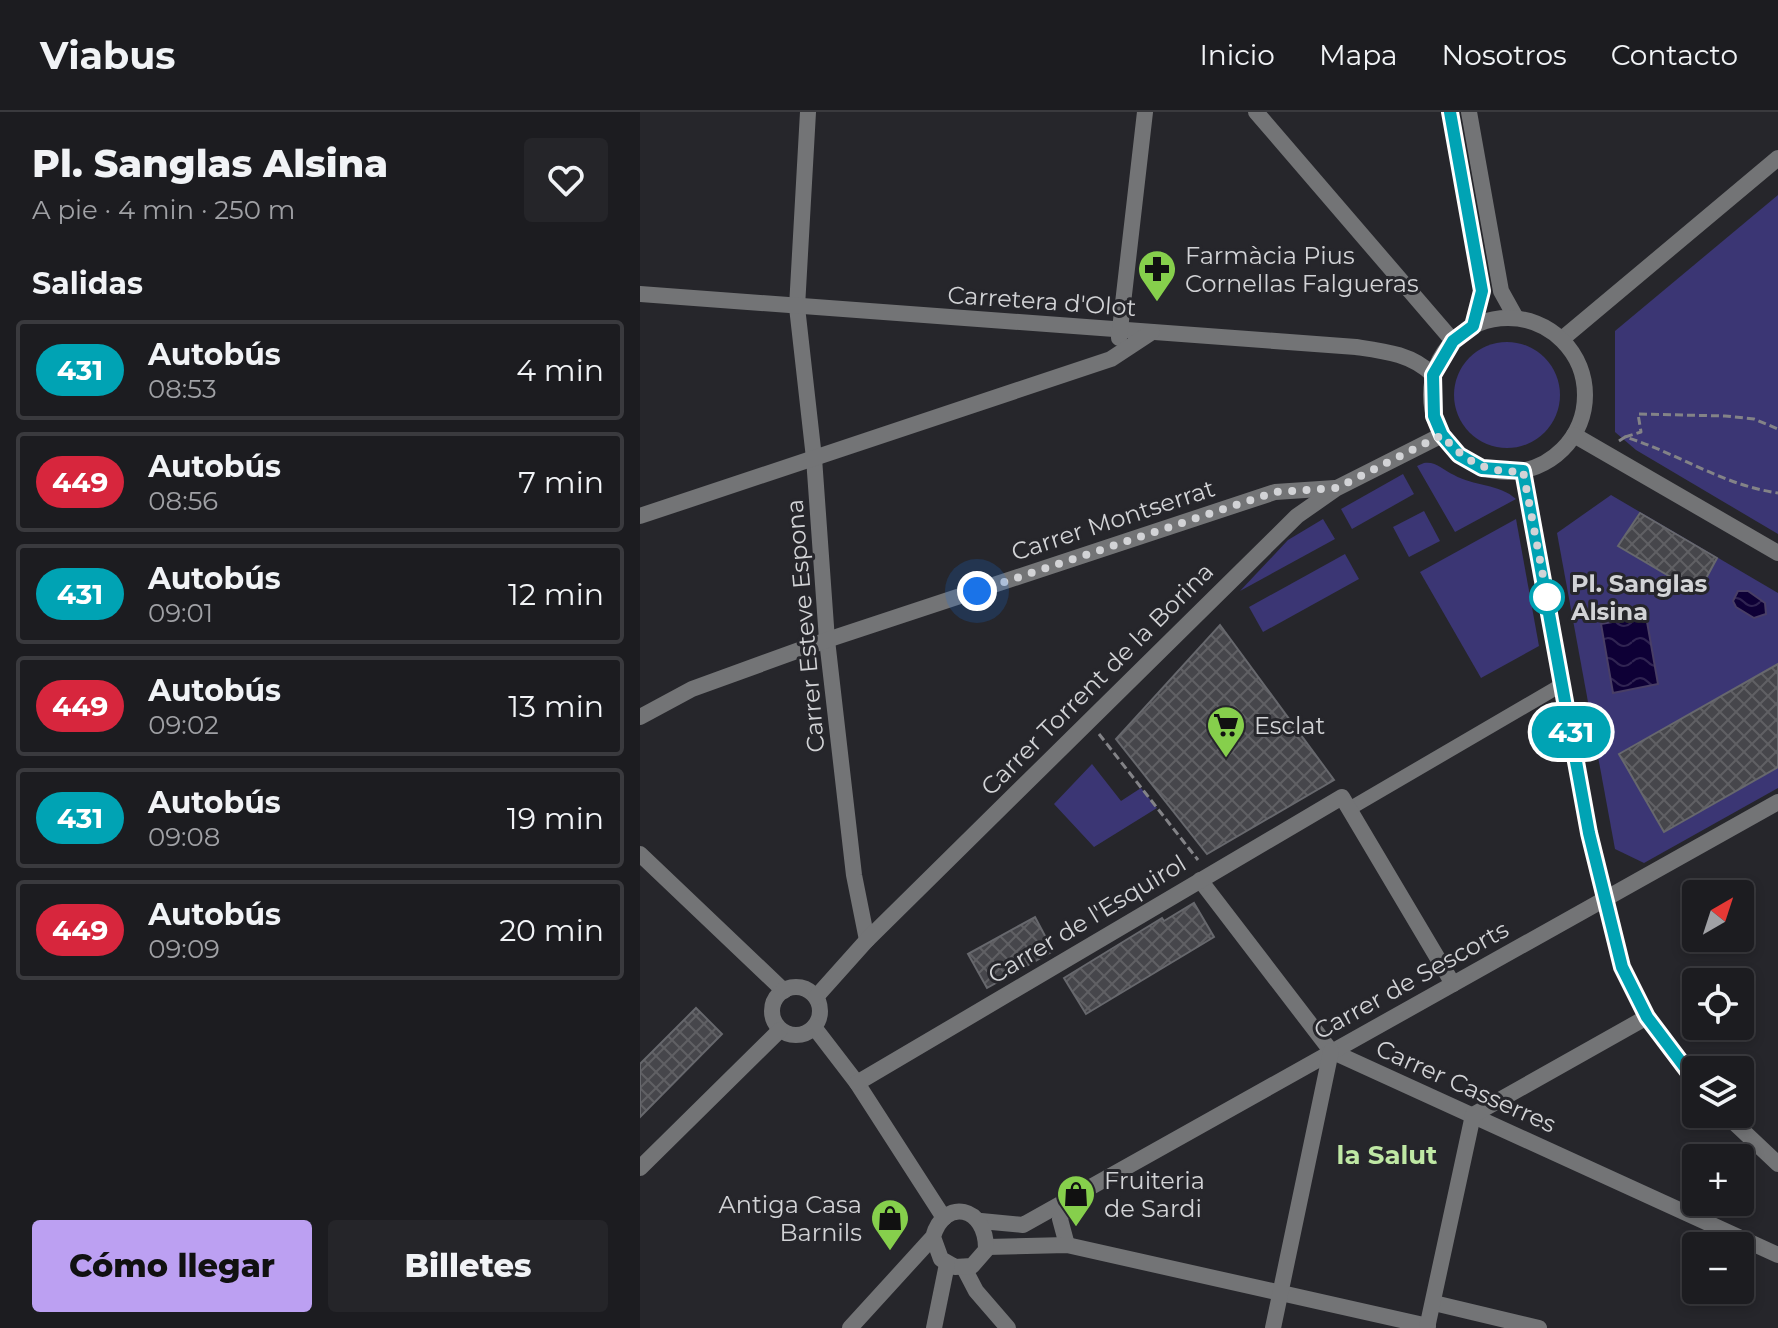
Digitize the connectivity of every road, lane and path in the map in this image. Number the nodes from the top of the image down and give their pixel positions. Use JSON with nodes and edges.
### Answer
{"nodes":[{"id":1,"x":808,"y":112,"type":"edge"},
{"id":2,"x":1145,"y":112,"type":"edge"},
{"id":3,"x":1256,"y":112,"type":"edge"},
{"id":4,"x":1450,"y":112,"type":"edge"},
{"id":5,"x":1469,"y":112,"type":"edge"},
{"id":6,"x":1778,"y":158,"type":"edge"},
{"id":7,"x":640,"y":294,"type":"edge"},
{"id":8,"x":797,"y":307,"type":"junction"},
{"id":9,"x":1516,"y":318,"type":"junction"},
{"id":10,"x":1473,"y":326,"type":"junction"},
{"id":11,"x":1122,"y":331,"type":"junction"},
{"id":12,"x":1152,"y":332,"type":"junction"},
{"id":13,"x":1562,"y":339,"type":"junction"},
{"id":14,"x":1453,"y":341,"type":"junction"},
{"id":15,"x":1111,"y":359,"type":"junction"},
{"id":16,"x":1433,"y":375,"type":"junction"},
{"id":17,"x":1778,"y":429,"type":"edge"},
{"id":18,"x":1442,"y":435,"type":"junction"},
{"id":19,"x":1574,"y":435,"type":"junction"},
{"id":20,"x":1625,"y":437,"type":"junction"},
{"id":21,"x":1619,"y":441,"type":"dead end"},
{"id":22,"x":814,"y":458,"type":"junction"},
{"id":23,"x":1523,"y":471,"type":"junction"},
{"id":24,"x":1337,"y":488,"type":"junction"},
{"id":25,"x":1778,"y":493,"type":"edge"},
{"id":26,"x":640,"y":516,"type":"edge"},
{"id":27,"x":1778,"y":553,"type":"edge"},
{"id":28,"x":827,"y":640,"type":"junction"},
{"id":29,"x":1563,"y":684,"type":"junction"},
{"id":30,"x":640,"y":717,"type":"edge"},
{"id":31,"x":1089,"y":721,"type":"junction"},
{"id":32,"x":1778,"y":802,"type":"edge"},
{"id":33,"x":1345,"y":803,"type":"junction"},
{"id":34,"x":640,"y":854,"type":"edge"},
{"id":35,"x":1200,"y":880,"type":"junction"},
{"id":36,"x":1604,"y":900,"type":"junction"},
{"id":37,"x":867,"y":940,"type":"junction"},
{"id":38,"x":1453,"y":984,"type":"junction"},
{"id":39,"x":784,"y":991,"type":"junction"},
{"id":40,"x":816,"y":997,"type":"junction"},
{"id":41,"x":1647,"y":1017,"type":"junction"},
{"id":42,"x":814,"y":1027,"type":"junction"},
{"id":43,"x":780,"y":1030,"type":"junction"},
{"id":44,"x":1331,"y":1051,"type":"junction"},
{"id":45,"x":1682,"y":1064,"type":"edge"},
{"id":46,"x":857,"y":1083,"type":"junction"},
{"id":47,"x":1473,"y":1115,"type":"junction"},
{"id":48,"x":1740,"y":1128,"type":"edge"},
{"id":49,"x":1778,"y":1164,"type":"edge"},
{"id":50,"x":640,"y":1168,"type":"edge"},
{"id":51,"x":1068,"y":1200,"type":"junction"},
{"id":52,"x":944,"y":1218,"type":"junction"},
{"id":53,"x":981,"y":1221,"type":"junction"},
{"id":54,"x":933,"y":1237,"type":"junction"},
{"id":55,"x":1067,"y":1245,"type":"junction"},
{"id":56,"x":987,"y":1247,"type":"junction"},
{"id":57,"x":1778,"y":1255,"type":"edge"},
{"id":58,"x":956,"y":1266,"type":"junction"},
{"id":59,"x":1281,"y":1294,"type":"junction"},
{"id":60,"x":1434,"y":1303,"type":"junction"},
{"id":61,"x":1428,"y":1327,"type":"edge"},
{"id":62,"x":850,"y":1328,"type":"edge"},
{"id":63,"x":934,"y":1328,"type":"edge"},
{"id":64,"x":1008,"y":1328,"type":"edge"},
{"id":65,"x":1273,"y":1328,"type":"edge"},
{"id":66,"x":1539,"y":1328,"type":"edge"}],
"edges":[{"from":1,"to":8,"type":"street","name":"Carrer Esteve Espona"},
{"from":2,"to":11,"type":"street"},
{"from":3,"to":14,"type":"street"},
{"from":4,"to":10,"type":"street"},
{"from":5,"to":9,"type":"street"},
{"from":6,"to":13,"type":"street"},
{"from":7,"to":8,"type":"street","name":"Carretera d'Olot"},
{"from":8,"to":11,"type":"street","name":"Carretera d'Olot"},
{"from":8,"to":22,"type":"street","name":"Carrer Esteve Espona"},
{"from":9,"to":10,"type":"street"},
{"from":9,"to":13,"type":"street"},
{"from":10,"to":14,"type":"street"},
{"from":11,"to":12,"type":"street","name":"Carretera d'Olot"},
{"from":11,"to":15,"type":"street"},
{"from":12,"to":15,"type":"street"},
{"from":12,"to":16,"type":"street","name":"Carretera d'Olot"},
{"from":13,"to":19,"type":"street"},
{"from":14,"to":16,"type":"street"},
{"from":15,"to":22,"type":"street"},
{"from":16,"to":18,"type":"street"},
{"from":17,"to":20,"type":"path"},
{"from":18,"to":23,"type":"street"},
{"from":18,"to":24,"type":"street","name":"Carrer Torrent de la Borina"},
{"from":19,"to":23,"type":"street"},
{"from":19,"to":27,"type":"street"},
{"from":20,"to":21,"type":"path"},
{"from":20,"to":25,"type":"path"},
{"from":22,"to":26,"type":"street"},
{"from":22,"to":28,"type":"street","name":"Carrer Esteve Espona"},
{"from":23,"to":29,"type":"street"},
{"from":24,"to":28,"type":"street","name":"Carrer Montserrat"},
{"from":24,"to":31,"type":"street","name":"Carrer Torrent de la Borina"},
{"from":28,"to":30,"type":"street","name":"Carrer Montserrat"},
{"from":28,"to":37,"type":"street","name":"Carrer Esteve Espona"},
{"from":29,"to":33,"type":"street"},
{"from":29,"to":36,"type":"street"},
{"from":31,"to":35,"type":"path"},
{"from":31,"to":37,"type":"street","name":"Carrer Torrent de la Borina"},
{"from":32,"to":36,"type":"street","name":"Carrer de Sescorts"},
{"from":33,"to":35,"type":"street","name":"Carrer de l'Esquirol"},
{"from":33,"to":38,"type":"street"},
{"from":34,"to":39,"type":"street"},
{"from":35,"to":44,"type":"street","name":"Carrer Casserres"},
{"from":35,"to":46,"type":"street","name":"Carrer de l'Esquirol"},
{"from":36,"to":38,"type":"street","name":"Carrer de Sescorts"},
{"from":36,"to":41,"type":"street"},
{"from":37,"to":40,"type":"street","name":"Carrer Torrent de la Borina"},
{"from":38,"to":44,"type":"street","name":"Carrer de Sescorts"},
{"from":39,"to":40,"type":"street"},
{"from":39,"to":43,"type":"street"},
{"from":40,"to":42,"type":"street"},
{"from":41,"to":45,"type":"street"},
{"from":41,"to":47,"type":"street"},
{"from":42,"to":43,"type":"street"},
{"from":42,"to":46,"type":"street"},
{"from":43,"to":50,"type":"street"},
{"from":44,"to":47,"type":"street","name":"Carrer Casserres"},
{"from":44,"to":51,"type":"street","name":"Carrer de Sescorts"},
{"from":44,"to":59,"type":"street"},
{"from":46,"to":52,"type":"street"},
{"from":47,"to":57,"type":"street","name":"Carrer Casserres"},
{"from":47,"to":60,"type":"street"},
{"from":48,"to":49,"type":"street"},
{"from":51,"to":53,"type":"street","name":"Carrer de Sescorts"},
{"from":51,"to":55,"type":"street"},
{"from":52,"to":53,"type":"street"},
{"from":52,"to":54,"type":"street"},
{"from":53,"to":56,"type":"street"},
{"from":54,"to":58,"type":"street"},
{"from":54,"to":62,"type":"street"},
{"from":55,"to":56,"type":"street"},
{"from":55,"to":59,"type":"street"},
{"from":56,"to":58,"type":"street"},
{"from":58,"to":63,"type":"street"},
{"from":58,"to":64,"type":"street"},
{"from":59,"to":61,"type":"street"},
{"from":59,"to":65,"type":"street"},
{"from":60,"to":61,"type":"street"},
{"from":60,"to":66,"type":"street"}]}
